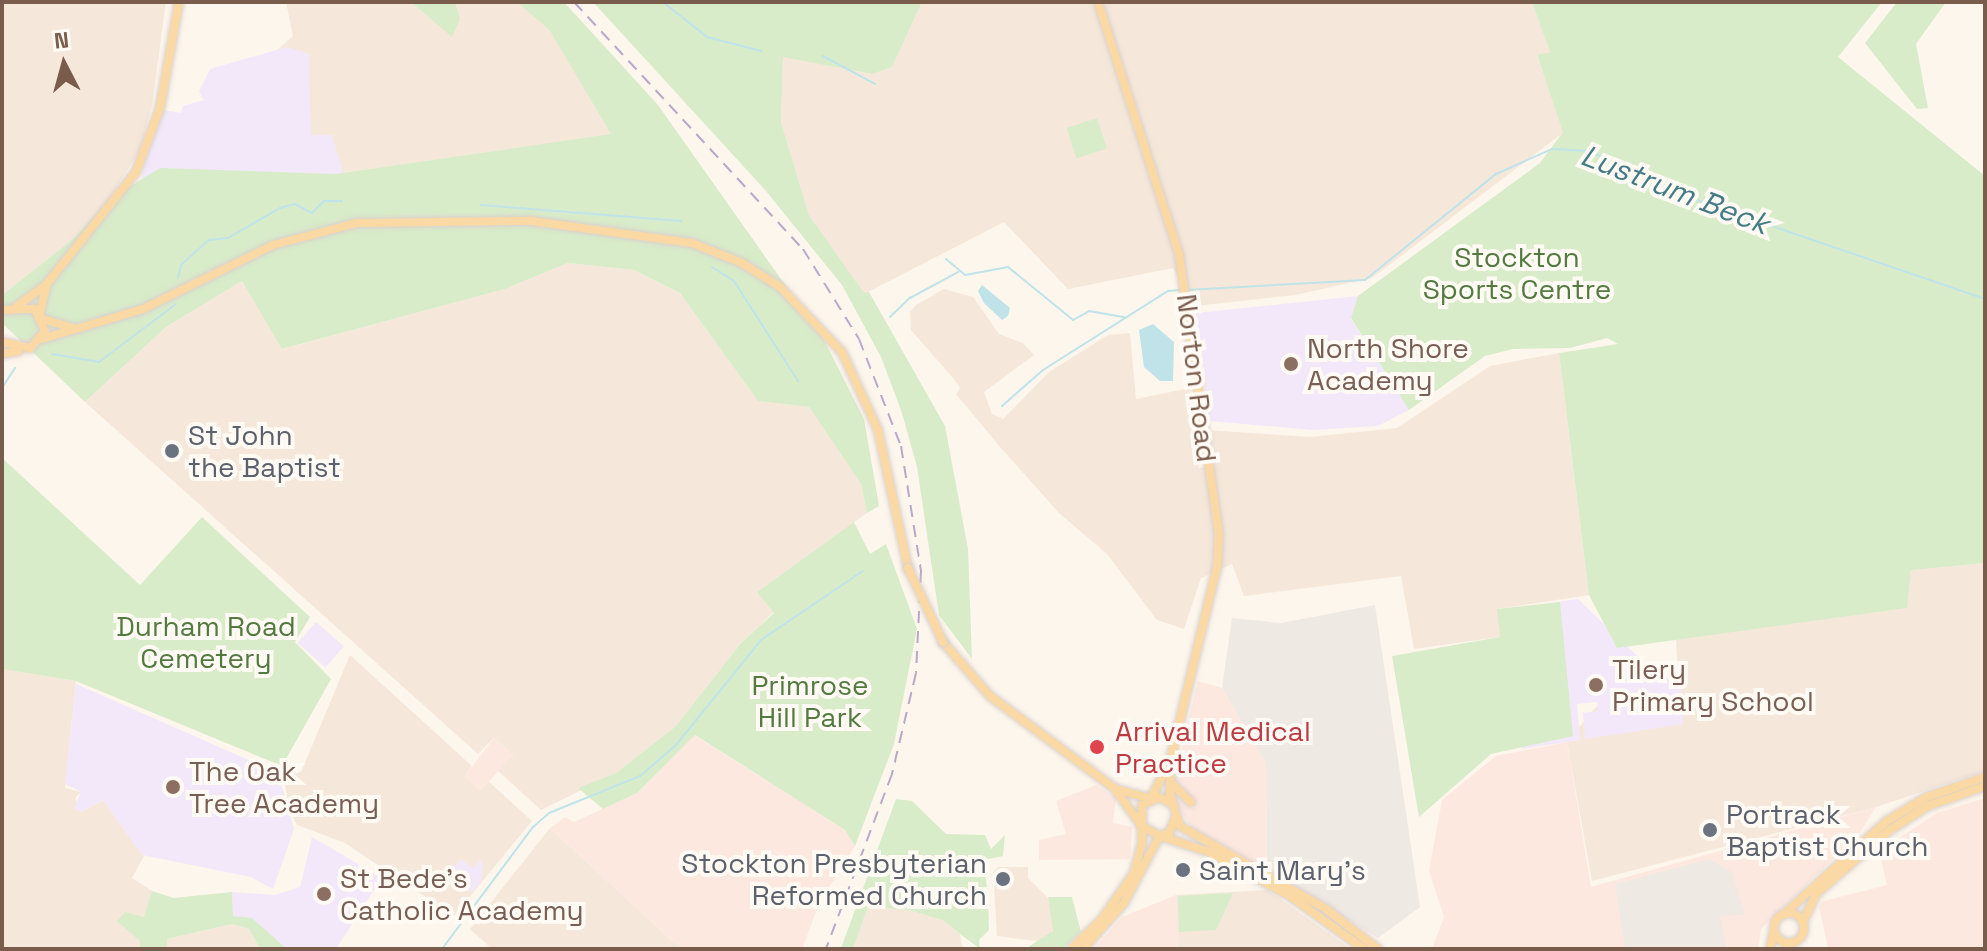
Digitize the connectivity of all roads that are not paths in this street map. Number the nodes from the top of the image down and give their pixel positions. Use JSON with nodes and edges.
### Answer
{"nodes":[{"id":1,"x":179,"y":2,"type":"edge"},
{"id":2,"x":1098,"y":2,"type":"edge"},
{"id":3,"x":46,"y":285,"type":"junction"},
{"id":4,"x":17,"y":306,"type":"junction"},
{"id":5,"x":4,"y":311,"type":"edge"},
{"id":6,"x":41,"y":316,"type":"junction"},
{"id":7,"x":74,"y":328,"type":"junction"},
{"id":8,"x":42,"y":339,"type":"junction"},
{"id":9,"x":2,"y":342,"type":"edge"},
{"id":10,"x":23,"y":349,"type":"junction"},
{"id":11,"x":2,"y":354,"type":"edge"},
{"id":12,"x":1170,"y":761,"type":"junction"},
{"id":13,"x":1985,"y":777,"type":"edge"},
{"id":14,"x":1170,"y":782,"type":"junction"},
{"id":15,"x":1985,"y":786,"type":"edge"},
{"id":16,"x":1114,"y":788,"type":"junction"},
{"id":17,"x":1150,"y":798,"type":"junction"},
{"id":18,"x":1191,"y":802,"type":"dead end"},
{"id":19,"x":1173,"y":804,"type":"junction"},
{"id":20,"x":1176,"y":814,"type":"junction"},
{"id":21,"x":1140,"y":824,"type":"junction"},
{"id":22,"x":1160,"y":836,"type":"junction"},
{"id":23,"x":1784,"y":914,"type":"junction"},
{"id":24,"x":1803,"y":922,"type":"junction"},
{"id":25,"x":1774,"y":930,"type":"junction"},
{"id":26,"x":1788,"y":946,"type":"edge"},
{"id":27,"x":1071,"y":949,"type":"edge"},
{"id":28,"x":1083,"y":949,"type":"edge"},
{"id":29,"x":1364,"y":949,"type":"edge"},
{"id":30,"x":1378,"y":949,"type":"edge"},
{"id":31,"x":1770,"y":949,"type":"edge"}],
"edges":[{"from":1,"to":3,"type":"main road"},
{"from":2,"to":12,"type":"main road","name":"Norton Road"},
{"from":3,"to":4,"type":"main road"},
{"from":3,"to":6,"type":"main road"},
{"from":4,"to":5,"type":"main road"},
{"from":4,"to":6,"type":"main road"},
{"from":6,"to":7,"type":"main road"},
{"from":6,"to":8,"type":"main road"},
{"from":7,"to":8,"type":"main road"},
{"from":7,"to":16,"type":"main road","bridge":true},
{"from":8,"to":10,"type":"main road"},
{"from":9,"to":10,"type":"main road"},
{"from":10,"to":11,"type":"main road"},
{"from":12,"to":14,"type":"main road","name":"Norton Road"},
{"from":12,"to":17,"type":"main road","name":"Norton Road"},
{"from":13,"to":23,"type":"main road"},
{"from":14,"to":18,"type":"main road"},
{"from":14,"to":19,"type":"main road","name":"Norton Road"},
{"from":15,"to":24,"type":"main road"},
{"from":16,"to":17,"type":"main road"},
{"from":16,"to":21,"type":"main road"},
{"from":17,"to":19,"type":"main road"},
{"from":17,"to":21,"type":"main road","name":"Norton Road"},
{"from":19,"to":20,"type":"main road","name":"Norton Road"},
{"from":20,"to":22,"type":"main road"},
{"from":20,"to":30,"type":"main road"},
{"from":21,"to":22,"type":"main road"},
{"from":21,"to":27,"type":"main road","name":"Norton Road"},
{"from":22,"to":28,"type":"main road"},
{"from":22,"to":29,"type":"main road"},
{"from":23,"to":24,"type":"main road"},
{"from":23,"to":25,"type":"main road"},
{"from":24,"to":26,"type":"main road"},
{"from":25,"to":26,"type":"main road"},
{"from":25,"to":31,"type":"main road"}]}
